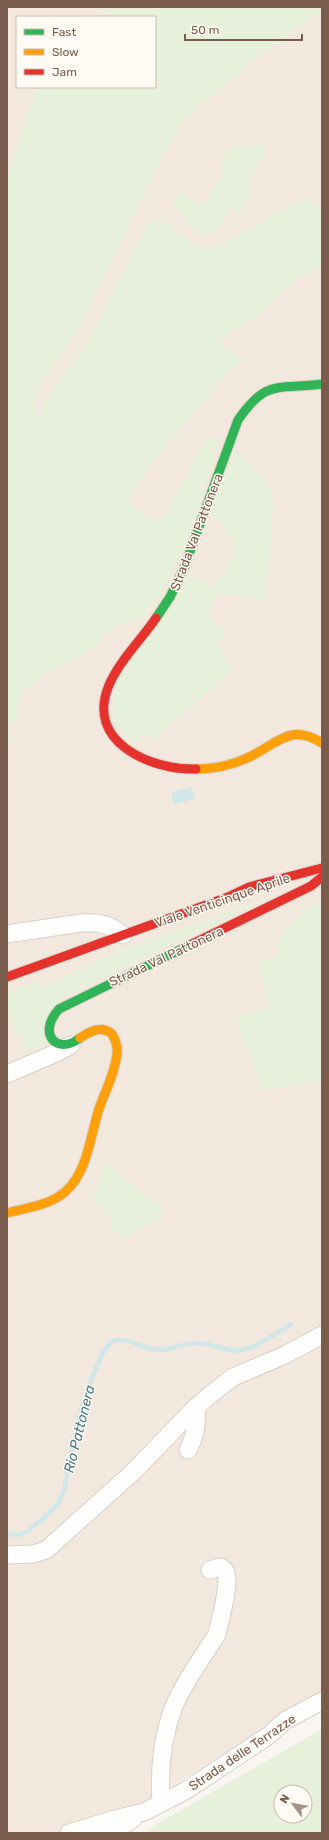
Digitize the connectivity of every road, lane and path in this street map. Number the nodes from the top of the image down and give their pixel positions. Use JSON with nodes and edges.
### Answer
{"nodes":[{"id":1,"x":322,"y":384,"type":"edge"},
{"id":2,"x":322,"y":742,"type":"edge"},
{"id":3,"x":322,"y":868,"type":"edge"},
{"id":4,"x":322,"y":877,"type":"edge"},
{"id":5,"x":7,"y":934,"type":"edge"},
{"id":6,"x":123,"y":935,"type":"junction"},
{"id":7,"x":7,"y":977,"type":"edge"},
{"id":8,"x":70,"y":1045,"type":"junction"},
{"id":9,"x":7,"y":1074,"type":"edge"},
{"id":10,"x":7,"y":1213,"type":"edge"},
{"id":11,"x":322,"y":1335,"type":"edge"},
{"id":12,"x":196,"y":1407,"type":"junction"},
{"id":13,"x":188,"y":1450,"type":"dead end"},
{"id":14,"x":7,"y":1555,"type":"edge"},
{"id":15,"x":210,"y":1570,"type":"dead end"},
{"id":16,"x":322,"y":1700,"type":"edge"},
{"id":17,"x":162,"y":1802,"type":"junction"},
{"id":18,"x":144,"y":1812,"type":"junction"},
{"id":19,"x":69,"y":1833,"type":"edge"},
{"id":20,"x":111,"y":1833,"type":"edge"}],
"edges":[{"from":1,"to":2,"type":"street","name":"Strada Val Pattonera"},
{"from":3,"to":6,"type":"street","name":"Viale Venticinque Aprile"},
{"from":4,"to":8,"type":"street","name":"Strada Val Pattonera"},
{"from":5,"to":6,"type":"street"},
{"from":6,"to":7,"type":"street","name":"Viale Venticinque Aprile"},
{"from":8,"to":9,"type":"street"},
{"from":8,"to":10,"type":"street"},
{"from":11,"to":12,"type":"street"},
{"from":12,"to":13,"type":"street"},
{"from":12,"to":14,"type":"street"},
{"from":15,"to":17,"type":"street"},
{"from":16,"to":17,"type":"street","name":"Strada delle Terrazze"},
{"from":17,"to":18,"type":"street","name":"Strada delle Terrazze"},
{"from":18,"to":19,"type":"street","name":"Strada delle Terrazze"},
{"from":18,"to":20,"type":"street","name":"Strada delle Terrazze"}]}
